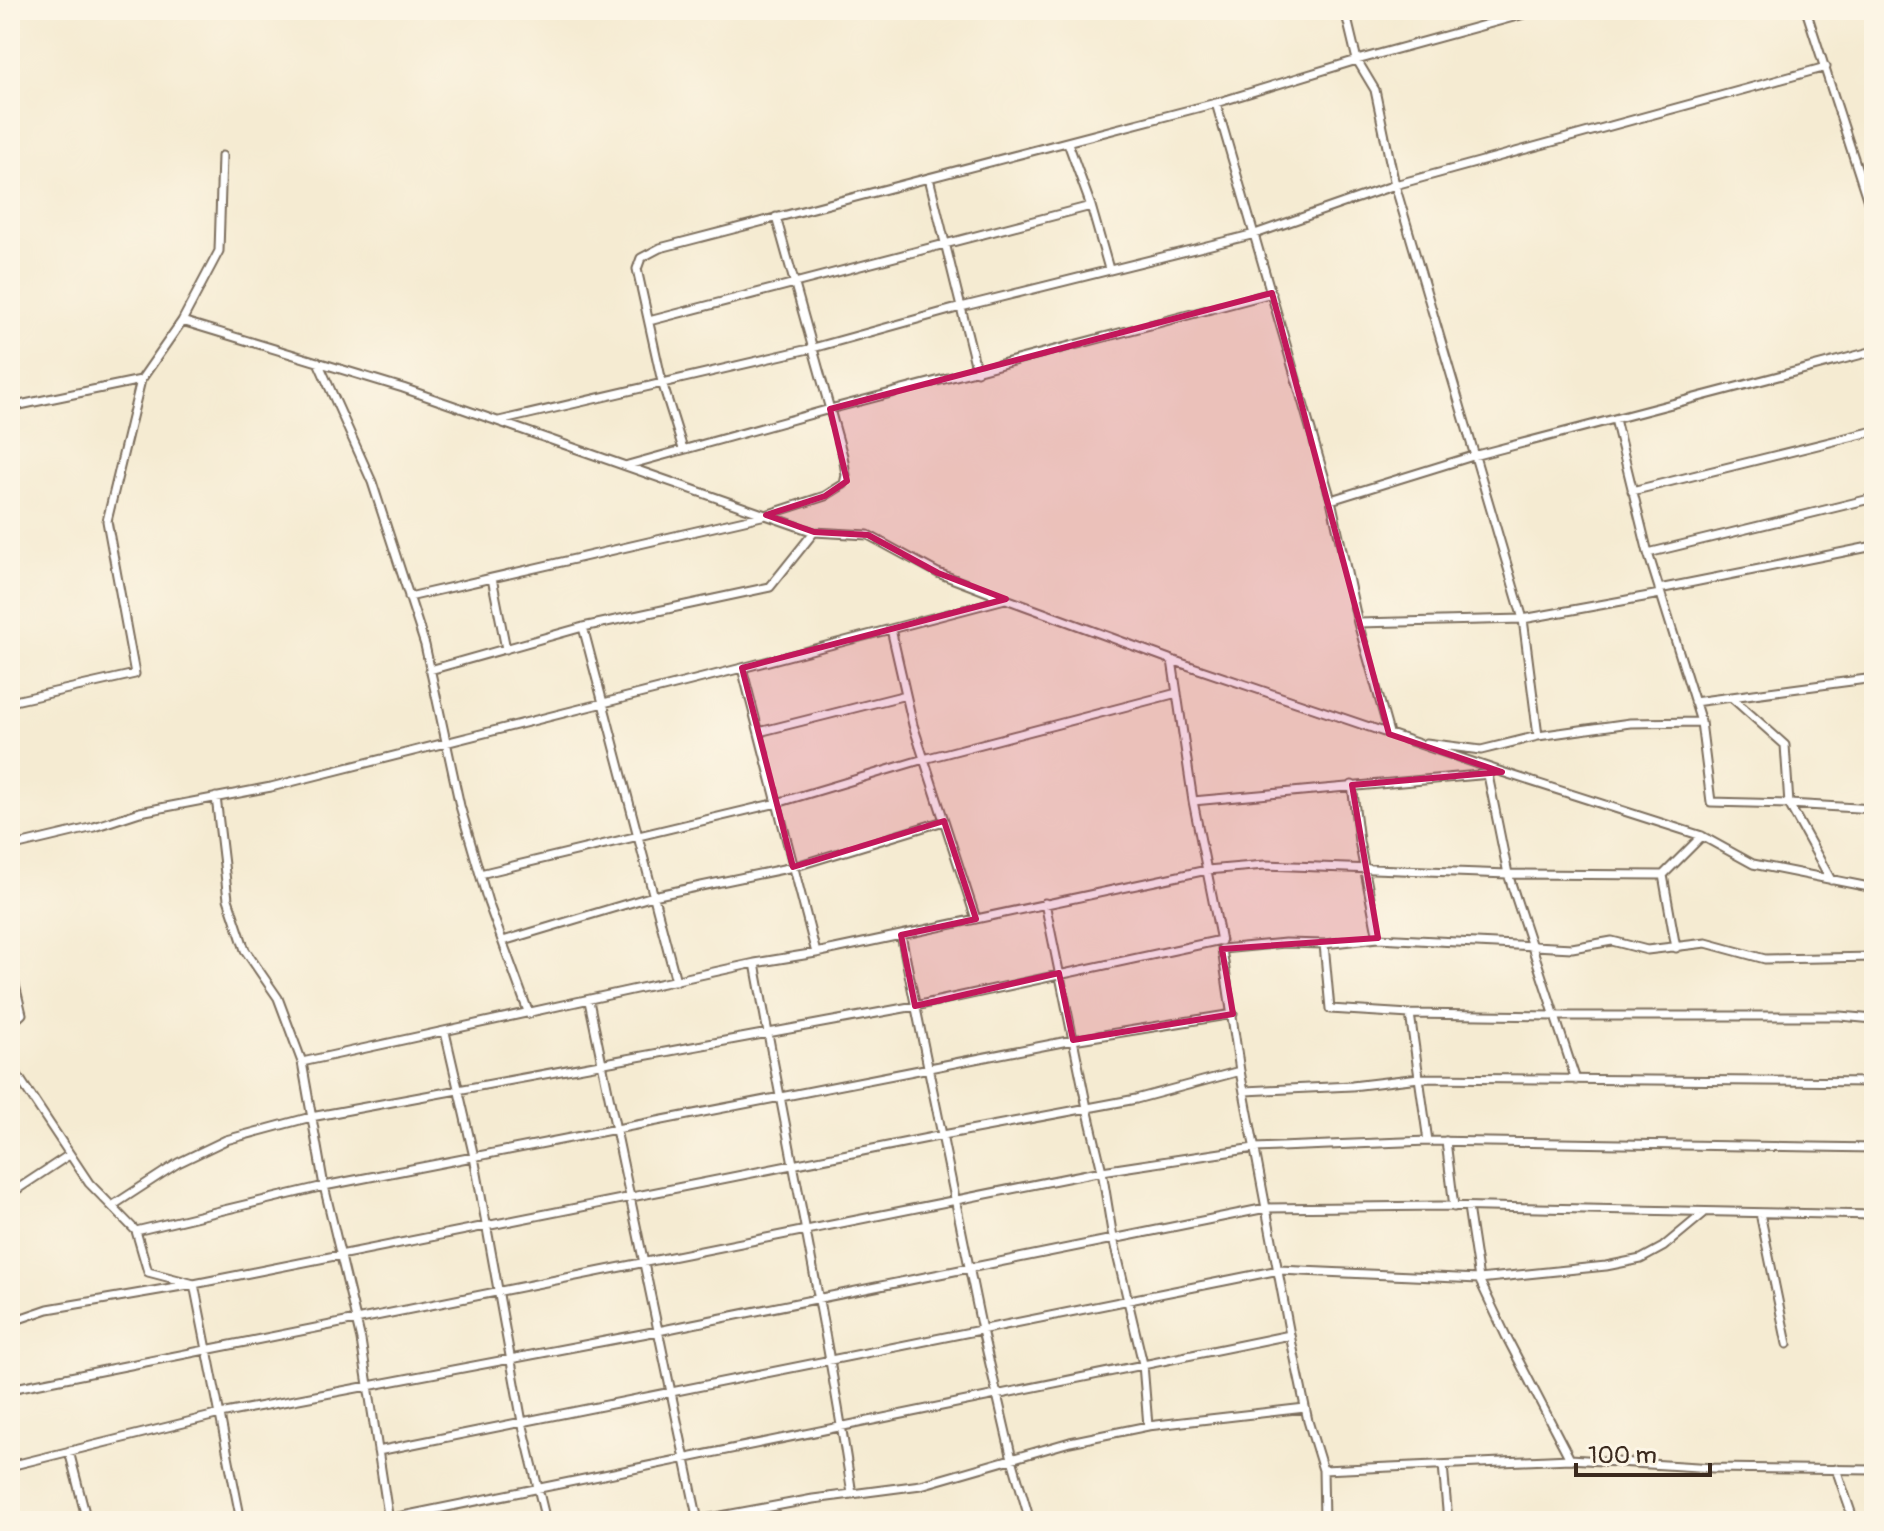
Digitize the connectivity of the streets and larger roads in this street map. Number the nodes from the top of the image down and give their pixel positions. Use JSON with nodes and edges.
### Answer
{"nodes":[{"id":1,"x":1345,"y":10,"type":"edge"},
{"id":2,"x":1539,"y":10,"type":"edge"},
{"id":3,"x":1806,"y":10,"type":"edge"},
{"id":4,"x":1357,"y":60,"type":"junction"},
{"id":5,"x":1826,"y":67,"type":"junction"},
{"id":6,"x":1216,"y":103,"type":"junction"},
{"id":7,"x":1068,"y":143,"type":"junction"},
{"id":8,"x":222,"y":156,"type":"dead end"},
{"id":9,"x":929,"y":178,"type":"junction"},
{"id":10,"x":1395,"y":185,"type":"junction"},
{"id":11,"x":1091,"y":206,"type":"junction"},
{"id":12,"x":776,"y":217,"type":"junction"},
{"id":13,"x":1874,"y":220,"type":"edge"},
{"id":14,"x":1255,"y":234,"type":"junction"},
{"id":15,"x":945,"y":244,"type":"junction"},
{"id":16,"x":1109,"y":269,"type":"junction"},
{"id":17,"x":794,"y":283,"type":"junction"},
{"id":18,"x":1272,"y":293,"type":"junction"},
{"id":19,"x":961,"y":307,"type":"junction"},
{"id":20,"x":182,"y":321,"type":"junction"},
{"id":21,"x":649,"y":321,"type":"junction"},
{"id":22,"x":813,"y":348,"type":"junction"},
{"id":23,"x":1874,"y":351,"type":"edge"},
{"id":24,"x":318,"y":362,"type":"junction"},
{"id":25,"x":977,"y":372,"type":"junction"},
{"id":26,"x":141,"y":380,"type":"junction"},
{"id":27,"x":662,"y":382,"type":"junction"},
{"id":28,"x":10,"y":407,"type":"edge"},
{"id":29,"x":830,"y":409,"type":"junction"},
{"id":30,"x":1615,"y":419,"type":"junction"},
{"id":31,"x":498,"y":421,"type":"junction"},
{"id":32,"x":1874,"y":431,"type":"edge"},
{"id":33,"x":683,"y":449,"type":"junction"},
{"id":34,"x":1473,"y":456,"type":"junction"},
{"id":35,"x":626,"y":465,"type":"junction"},
{"id":36,"x":1632,"y":491,"type":"junction"},
{"id":37,"x":1874,"y":498,"type":"edge"},
{"id":38,"x":1331,"y":500,"type":"junction"},
{"id":39,"x":766,"y":515,"type":"junction"},
{"id":40,"x":814,"y":532,"type":"junction"},
{"id":41,"x":1874,"y":546,"type":"edge"},
{"id":42,"x":1648,"y":553,"type":"junction"},
{"id":43,"x":492,"y":578,"type":"junction"},
{"id":44,"x":1659,"y":592,"type":"junction"},
{"id":45,"x":409,"y":597,"type":"junction"},
{"id":46,"x":1006,"y":599,"type":"junction"},
{"id":47,"x":1523,"y":619,"type":"junction"},
{"id":48,"x":1358,"y":623,"type":"junction"},
{"id":49,"x":583,"y":627,"type":"junction"},
{"id":50,"x":891,"y":629,"type":"junction"},
{"id":51,"x":506,"y":649,"type":"junction"},
{"id":52,"x":1172,"y":660,"type":"junction"},
{"id":53,"x":742,"y":668,"type":"junction"},
{"id":54,"x":430,"y":670,"type":"junction"},
{"id":55,"x":1874,"y":678,"type":"edge"},
{"id":56,"x":1177,"y":693,"type":"junction"},
{"id":57,"x":906,"y":695,"type":"junction"},
{"id":58,"x":1731,"y":697,"type":"junction"},
{"id":59,"x":10,"y":702,"type":"edge"},
{"id":60,"x":602,"y":702,"type":"junction"},
{"id":61,"x":1694,"y":702,"type":"junction"},
{"id":62,"x":1701,"y":722,"type":"junction"},
{"id":63,"x":759,"y":732,"type":"junction"},
{"id":64,"x":1389,"y":734,"type":"junction"},
{"id":65,"x":1538,"y":736,"type":"junction"},
{"id":66,"x":1411,"y":741,"type":"junction"},
{"id":67,"x":446,"y":742,"type":"junction"},
{"id":68,"x":924,"y":759,"type":"junction"},
{"id":69,"x":1502,"y":772,"type":"junction"},
{"id":70,"x":1488,"y":775,"type":"junction"},
{"id":71,"x":1352,"y":785,"type":"junction"},
{"id":72,"x":216,"y":797,"type":"junction"},
{"id":73,"x":1193,"y":801,"type":"junction"},
{"id":74,"x":777,"y":803,"type":"junction"},
{"id":75,"x":1789,"y":804,"type":"junction"},
{"id":76,"x":1874,"y":809,"type":"edge"},
{"id":77,"x":944,"y":821,"type":"junction"},
{"id":78,"x":637,"y":836,"type":"junction"},
{"id":79,"x":1702,"y":836,"type":"junction"},
{"id":80,"x":10,"y":847,"type":"edge"},
{"id":81,"x":793,"y":867,"type":"junction"},
{"id":82,"x":1364,"y":867,"type":"junction"},
{"id":83,"x":1207,"y":870,"type":"junction"},
{"id":84,"x":480,"y":874,"type":"junction"},
{"id":85,"x":1508,"y":874,"type":"junction"},
{"id":86,"x":1663,"y":875,"type":"junction"},
{"id":87,"x":1831,"y":880,"type":"junction"},
{"id":88,"x":1874,"y":888,"type":"edge"},
{"id":89,"x":653,"y":896,"type":"junction"},
{"id":90,"x":1045,"y":903,"type":"junction"},
{"id":91,"x":976,"y":919,"type":"junction"},
{"id":92,"x":901,"y":935,"type":"junction"},
{"id":93,"x":1378,"y":938,"type":"junction"},
{"id":94,"x":503,"y":941,"type":"junction"},
{"id":95,"x":1222,"y":944,"type":"junction"},
{"id":96,"x":1324,"y":944,"type":"junction"},
{"id":97,"x":1532,"y":945,"type":"junction"},
{"id":98,"x":1676,"y":948,"type":"junction"},
{"id":99,"x":816,"y":953,"type":"junction"},
{"id":100,"x":1874,"y":957,"type":"edge"},
{"id":101,"x":755,"y":963,"type":"junction"},
{"id":102,"x":10,"y":964,"type":"edge"},
{"id":103,"x":1059,"y":973,"type":"junction"},
{"id":104,"x":676,"y":981,"type":"junction"},
{"id":105,"x":589,"y":1001,"type":"junction"},
{"id":106,"x":915,"y":1006,"type":"junction"},
{"id":107,"x":529,"y":1014,"type":"junction"},
{"id":108,"x":1233,"y":1014,"type":"junction"},
{"id":109,"x":1410,"y":1014,"type":"junction"},
{"id":110,"x":1555,"y":1016,"type":"junction"},
{"id":111,"x":1874,"y":1019,"type":"edge"},
{"id":112,"x":10,"y":1025,"type":"edge"},
{"id":113,"x":445,"y":1032,"type":"junction"},
{"id":114,"x":768,"y":1034,"type":"junction"},
{"id":115,"x":1073,"y":1040,"type":"junction"},
{"id":116,"x":302,"y":1062,"type":"junction"},
{"id":117,"x":10,"y":1064,"type":"edge"},
{"id":118,"x":601,"y":1065,"type":"junction"},
{"id":119,"x":930,"y":1069,"type":"junction"},
{"id":120,"x":1240,"y":1071,"type":"junction"},
{"id":121,"x":1419,"y":1078,"type":"junction"},
{"id":122,"x":1576,"y":1080,"type":"junction"},
{"id":123,"x":1874,"y":1082,"type":"edge"},
{"id":124,"x":458,"y":1090,"type":"junction"},
{"id":125,"x":1245,"y":1091,"type":"junction"},
{"id":126,"x":779,"y":1098,"type":"junction"},
{"id":127,"x":1087,"y":1108,"type":"junction"},
{"id":128,"x":311,"y":1117,"type":"junction"},
{"id":129,"x":615,"y":1130,"type":"junction"},
{"id":130,"x":943,"y":1135,"type":"junction"},
{"id":131,"x":1428,"y":1141,"type":"junction"},
{"id":132,"x":1446,"y":1141,"type":"junction"},
{"id":133,"x":1254,"y":1148,"type":"junction"},
{"id":134,"x":1874,"y":1148,"type":"edge"},
{"id":135,"x":69,"y":1155,"type":"junction"},
{"id":136,"x":474,"y":1157,"type":"junction"},
{"id":137,"x":792,"y":1165,"type":"junction"},
{"id":138,"x":1102,"y":1171,"type":"junction"},
{"id":139,"x":324,"y":1186,"type":"junction"},
{"id":140,"x":10,"y":1194,"type":"edge"},
{"id":141,"x":629,"y":1198,"type":"junction"},
{"id":142,"x":956,"y":1200,"type":"junction"},
{"id":143,"x":112,"y":1206,"type":"junction"},
{"id":144,"x":1454,"y":1207,"type":"junction"},
{"id":145,"x":1468,"y":1207,"type":"junction"},
{"id":146,"x":1266,"y":1208,"type":"junction"},
{"id":147,"x":1704,"y":1213,"type":"junction"},
{"id":148,"x":1760,"y":1213,"type":"junction"},
{"id":149,"x":1874,"y":1215,"type":"edge"},
{"id":150,"x":485,"y":1226,"type":"junction"},
{"id":151,"x":807,"y":1229,"type":"junction"},
{"id":152,"x":136,"y":1231,"type":"junction"},
{"id":153,"x":1113,"y":1238,"type":"junction"},
{"id":154,"x":341,"y":1255,"type":"junction"},
{"id":155,"x":643,"y":1261,"type":"junction"},
{"id":156,"x":969,"y":1266,"type":"junction"},
{"id":157,"x":1279,"y":1270,"type":"junction"},
{"id":158,"x":1479,"y":1279,"type":"junction"},
{"id":159,"x":194,"y":1284,"type":"junction"},
{"id":160,"x":498,"y":1291,"type":"junction"},
{"id":161,"x":820,"y":1297,"type":"junction"},
{"id":162,"x":1129,"y":1300,"type":"junction"},
{"id":163,"x":357,"y":1319,"type":"junction"},
{"id":164,"x":10,"y":1322,"type":"edge"},
{"id":165,"x":982,"y":1330,"type":"junction"},
{"id":166,"x":658,"y":1331,"type":"junction"},
{"id":167,"x":1290,"y":1335,"type":"junction"},
{"id":168,"x":1787,"y":1344,"type":"dead end"},
{"id":169,"x":208,"y":1351,"type":"junction"},
{"id":170,"x":510,"y":1358,"type":"junction"},
{"id":171,"x":829,"y":1360,"type":"junction"},
{"id":172,"x":1143,"y":1364,"type":"junction"},
{"id":173,"x":368,"y":1385,"type":"junction"},
{"id":174,"x":10,"y":1389,"type":"edge"},
{"id":175,"x":670,"y":1391,"type":"junction"},
{"id":176,"x":997,"y":1393,"type":"junction"},
{"id":177,"x":1305,"y":1408,"type":"junction"},
{"id":178,"x":220,"y":1414,"type":"junction"},
{"id":179,"x":522,"y":1422,"type":"junction"},
{"id":180,"x":842,"y":1425,"type":"junction"},
{"id":181,"x":1148,"y":1426,"type":"junction"},
{"id":182,"x":69,"y":1451,"type":"junction"},
{"id":183,"x":378,"y":1451,"type":"junction"},
{"id":184,"x":684,"y":1457,"type":"junction"},
{"id":185,"x":1012,"y":1459,"type":"junction"},
{"id":186,"x":1570,"y":1459,"type":"junction"},
{"id":187,"x":1443,"y":1465,"type":"junction"},
{"id":188,"x":10,"y":1466,"type":"edge"},
{"id":189,"x":1836,"y":1469,"type":"junction"},
{"id":190,"x":1323,"y":1470,"type":"junction"},
{"id":191,"x":1874,"y":1470,"type":"edge"},
{"id":192,"x":540,"y":1487,"type":"junction"},
{"id":193,"x":852,"y":1494,"type":"junction"},
{"id":194,"x":388,"y":1520,"type":"edge"},
{"id":195,"x":87,"y":1521,"type":"edge"},
{"id":196,"x":241,"y":1521,"type":"edge"},
{"id":197,"x":546,"y":1521,"type":"edge"},
{"id":198,"x":697,"y":1521,"type":"edge"},
{"id":199,"x":1030,"y":1521,"type":"edge"},
{"id":200,"x":1324,"y":1521,"type":"edge"},
{"id":201,"x":1448,"y":1521,"type":"edge"},
{"id":202,"x":1854,"y":1521,"type":"edge"}],
"edges":[{"from":1,"to":4,"type":"street"},
{"from":2,"to":4,"type":"street"},
{"from":3,"to":5,"type":"street"},
{"from":4,"to":6,"type":"street"},
{"from":4,"to":10,"type":"street"},
{"from":5,"to":10,"type":"street"},
{"from":5,"to":13,"type":"street"},
{"from":6,"to":7,"type":"street"},
{"from":6,"to":14,"type":"street"},
{"from":7,"to":9,"type":"street"},
{"from":7,"to":11,"type":"street"},
{"from":8,"to":20,"type":"street"},
{"from":9,"to":12,"type":"street"},
{"from":9,"to":15,"type":"street"},
{"from":10,"to":14,"type":"street"},
{"from":10,"to":34,"type":"street"},
{"from":11,"to":15,"type":"street"},
{"from":11,"to":16,"type":"street"},
{"from":12,"to":17,"type":"street"},
{"from":12,"to":21,"type":"street"},
{"from":14,"to":16,"type":"street"},
{"from":14,"to":18,"type":"street"},
{"from":15,"to":17,"type":"street"},
{"from":15,"to":19,"type":"street"},
{"from":16,"to":19,"type":"street"},
{"from":17,"to":21,"type":"street"},
{"from":17,"to":22,"type":"street"},
{"from":18,"to":25,"type":"street"},
{"from":18,"to":38,"type":"street"},
{"from":19,"to":22,"type":"street"},
{"from":19,"to":25,"type":"street"},
{"from":20,"to":24,"type":"street"},
{"from":20,"to":26,"type":"street"},
{"from":21,"to":27,"type":"street"},
{"from":22,"to":27,"type":"street"},
{"from":22,"to":29,"type":"street"},
{"from":23,"to":30,"type":"street"},
{"from":24,"to":31,"type":"street"},
{"from":24,"to":45,"type":"street"},
{"from":25,"to":29,"type":"street"},
{"from":26,"to":28,"type":"street"},
{"from":26,"to":59,"type":"street"},
{"from":27,"to":31,"type":"street"},
{"from":27,"to":33,"type":"street"},
{"from":29,"to":33,"type":"street"},
{"from":29,"to":39,"type":"street"},
{"from":30,"to":34,"type":"street"},
{"from":30,"to":36,"type":"street"},
{"from":31,"to":35,"type":"street"},
{"from":32,"to":36,"type":"street"},
{"from":33,"to":35,"type":"street"},
{"from":34,"to":38,"type":"street"},
{"from":34,"to":47,"type":"street"},
{"from":35,"to":39,"type":"street"},
{"from":36,"to":42,"type":"street"},
{"from":37,"to":42,"type":"street"},
{"from":38,"to":48,"type":"street"},
{"from":39,"to":40,"type":"street"},
{"from":39,"to":43,"type":"street"},
{"from":40,"to":46,"type":"street"},
{"from":40,"to":49,"type":"street"},
{"from":41,"to":44,"type":"street"},
{"from":42,"to":44,"type":"street"},
{"from":43,"to":45,"type":"street"},
{"from":43,"to":51,"type":"street"},
{"from":44,"to":47,"type":"street"},
{"from":44,"to":61,"type":"street"},
{"from":45,"to":54,"type":"street"},
{"from":46,"to":50,"type":"street"},
{"from":46,"to":52,"type":"street"},
{"from":47,"to":48,"type":"street"},
{"from":47,"to":65,"type":"street"},
{"from":48,"to":64,"type":"street"},
{"from":49,"to":51,"type":"street"},
{"from":49,"to":60,"type":"street"},
{"from":50,"to":53,"type":"street"},
{"from":50,"to":57,"type":"street"},
{"from":51,"to":54,"type":"street"},
{"from":52,"to":56,"type":"street"},
{"from":52,"to":64,"type":"street"},
{"from":53,"to":60,"type":"street"},
{"from":53,"to":63,"type":"street"},
{"from":54,"to":67,"type":"street"},
{"from":55,"to":58,"type":"street"},
{"from":56,"to":68,"type":"street"},
{"from":56,"to":73,"type":"street"},
{"from":57,"to":63,"type":"street"},
{"from":57,"to":68,"type":"street"},
{"from":58,"to":61,"type":"street"},
{"from":58,"to":75,"type":"street"},
{"from":60,"to":67,"type":"street"},
{"from":60,"to":78,"type":"street"},
{"from":61,"to":62,"type":"street"},
{"from":62,"to":65,"type":"street"},
{"from":62,"to":75,"type":"street"},
{"from":63,"to":74,"type":"street"},
{"from":64,"to":66,"type":"street"},
{"from":65,"to":66,"type":"street"},
{"from":66,"to":69,"type":"street"},
{"from":67,"to":72,"type":"street"},
{"from":67,"to":84,"type":"street"},
{"from":68,"to":74,"type":"street"},
{"from":68,"to":77,"type":"street"},
{"from":69,"to":70,"type":"street"},
{"from":69,"to":79,"type":"street"},
{"from":70,"to":71,"type":"street"},
{"from":70,"to":85,"type":"street"},
{"from":71,"to":73,"type":"street"},
{"from":71,"to":82,"type":"street"},
{"from":72,"to":80,"type":"street"},
{"from":72,"to":116,"type":"street"},
{"from":73,"to":83,"type":"street"},
{"from":74,"to":78,"type":"street"},
{"from":74,"to":81,"type":"street"},
{"from":75,"to":76,"type":"street"},
{"from":75,"to":87,"type":"street"},
{"from":77,"to":81,"type":"street"},
{"from":77,"to":91,"type":"street"},
{"from":78,"to":84,"type":"street"},
{"from":78,"to":89,"type":"street"},
{"from":79,"to":86,"type":"street"},
{"from":79,"to":87,"type":"street"},
{"from":81,"to":89,"type":"street"},
{"from":81,"to":99,"type":"street"},
{"from":82,"to":83,"type":"street"},
{"from":82,"to":85,"type":"street"},
{"from":82,"to":93,"type":"street"},
{"from":83,"to":90,"type":"street"},
{"from":83,"to":95,"type":"street"},
{"from":84,"to":94,"type":"street"},
{"from":85,"to":86,"type":"street"},
{"from":85,"to":97,"type":"street"},
{"from":86,"to":98,"type":"street"},
{"from":87,"to":88,"type":"street"},
{"from":89,"to":94,"type":"street"},
{"from":89,"to":104,"type":"street"},
{"from":90,"to":91,"type":"street"},
{"from":90,"to":103,"type":"street"},
{"from":91,"to":92,"type":"street"},
{"from":92,"to":99,"type":"street"},
{"from":92,"to":106,"type":"street"},
{"from":93,"to":96,"type":"street"},
{"from":93,"to":97,"type":"street"},
{"from":94,"to":107,"type":"street"},
{"from":95,"to":96,"type":"street"},
{"from":95,"to":103,"type":"street"},
{"from":95,"to":108,"type":"street"},
{"from":96,"to":109,"type":"street"},
{"from":97,"to":98,"type":"street"},
{"from":97,"to":110,"type":"street"},
{"from":98,"to":100,"type":"street"},
{"from":99,"to":101,"type":"street"},
{"from":101,"to":104,"type":"street"},
{"from":101,"to":114,"type":"street"},
{"from":102,"to":112,"type":"street"},
{"from":103,"to":106,"type":"street"},
{"from":103,"to":115,"type":"street"},
{"from":104,"to":105,"type":"street"},
{"from":105,"to":107,"type":"street"},
{"from":105,"to":118,"type":"street"},
{"from":106,"to":114,"type":"street"},
{"from":106,"to":119,"type":"street"},
{"from":107,"to":113,"type":"street"},
{"from":108,"to":115,"type":"street"},
{"from":108,"to":120,"type":"street"},
{"from":109,"to":110,"type":"street"},
{"from":109,"to":121,"type":"street"},
{"from":110,"to":111,"type":"street"},
{"from":110,"to":122,"type":"street"},
{"from":113,"to":116,"type":"street"},
{"from":113,"to":124,"type":"street"},
{"from":114,"to":118,"type":"street"},
{"from":114,"to":126,"type":"street"},
{"from":115,"to":119,"type":"street"},
{"from":115,"to":127,"type":"street"},
{"from":116,"to":128,"type":"street"},
{"from":117,"to":135,"type":"street"},
{"from":118,"to":124,"type":"street"},
{"from":118,"to":129,"type":"street"},
{"from":119,"to":126,"type":"street"},
{"from":119,"to":130,"type":"street"},
{"from":120,"to":125,"type":"street"},
{"from":120,"to":127,"type":"street"},
{"from":121,"to":122,"type":"street"},
{"from":121,"to":125,"type":"street"},
{"from":121,"to":131,"type":"street"},
{"from":122,"to":123,"type":"street"},
{"from":124,"to":128,"type":"street"},
{"from":124,"to":136,"type":"street"},
{"from":125,"to":133,"type":"street"},
{"from":126,"to":129,"type":"street"},
{"from":126,"to":137,"type":"street"},
{"from":127,"to":130,"type":"street"},
{"from":127,"to":138,"type":"street"},
{"from":128,"to":139,"type":"street"},
{"from":128,"to":143,"type":"street"},
{"from":129,"to":136,"type":"street"},
{"from":129,"to":141,"type":"street"},
{"from":130,"to":137,"type":"street"},
{"from":130,"to":142,"type":"street"},
{"from":131,"to":132,"type":"street"},
{"from":131,"to":133,"type":"street"},
{"from":132,"to":134,"type":"street"},
{"from":132,"to":144,"type":"street"},
{"from":133,"to":138,"type":"street"},
{"from":133,"to":146,"type":"street"},
{"from":135,"to":140,"type":"street"},
{"from":135,"to":143,"type":"street"},
{"from":136,"to":139,"type":"street"},
{"from":136,"to":150,"type":"street"},
{"from":137,"to":141,"type":"street"},
{"from":137,"to":151,"type":"street"},
{"from":138,"to":142,"type":"street"},
{"from":138,"to":153,"type":"street"},
{"from":139,"to":152,"type":"street"},
{"from":139,"to":154,"type":"street"},
{"from":141,"to":150,"type":"street"},
{"from":141,"to":155,"type":"street"},
{"from":142,"to":151,"type":"street"},
{"from":142,"to":156,"type":"street"},
{"from":143,"to":152,"type":"street"},
{"from":144,"to":145,"type":"street"},
{"from":144,"to":146,"type":"street"},
{"from":145,"to":147,"type":"street"},
{"from":145,"to":158,"type":"street"},
{"from":146,"to":153,"type":"street"},
{"from":146,"to":157,"type":"street"},
{"from":147,"to":148,"type":"street"},
{"from":147,"to":158,"type":"street"},
{"from":148,"to":149,"type":"street"},
{"from":148,"to":168,"type":"street"},
{"from":150,"to":154,"type":"street"},
{"from":150,"to":160,"type":"street"},
{"from":151,"to":155,"type":"street"},
{"from":151,"to":161,"type":"street"},
{"from":152,"to":159,"type":"street"},
{"from":153,"to":156,"type":"street"},
{"from":153,"to":162,"type":"street"},
{"from":154,"to":159,"type":"street"},
{"from":154,"to":163,"type":"street"},
{"from":155,"to":160,"type":"street"},
{"from":155,"to":166,"type":"street"},
{"from":156,"to":161,"type":"street"},
{"from":156,"to":165,"type":"street"},
{"from":157,"to":158,"type":"street"},
{"from":157,"to":162,"type":"street"},
{"from":157,"to":167,"type":"street"},
{"from":158,"to":186,"type":"street"},
{"from":159,"to":164,"type":"street"},
{"from":159,"to":169,"type":"street"},
{"from":160,"to":163,"type":"street"},
{"from":160,"to":170,"type":"street"},
{"from":161,"to":166,"type":"street"},
{"from":161,"to":171,"type":"street"},
{"from":162,"to":165,"type":"street"},
{"from":162,"to":172,"type":"street"},
{"from":163,"to":169,"type":"street"},
{"from":163,"to":173,"type":"street"},
{"from":165,"to":171,"type":"street"},
{"from":165,"to":176,"type":"street"},
{"from":166,"to":170,"type":"street"},
{"from":166,"to":175,"type":"street"},
{"from":167,"to":172,"type":"street"},
{"from":167,"to":177,"type":"street"},
{"from":169,"to":174,"type":"street"},
{"from":169,"to":178,"type":"street"},
{"from":170,"to":173,"type":"street"},
{"from":170,"to":179,"type":"street"},
{"from":171,"to":175,"type":"street"},
{"from":171,"to":180,"type":"street"},
{"from":172,"to":176,"type":"street"},
{"from":172,"to":181,"type":"street"},
{"from":173,"to":178,"type":"street"},
{"from":173,"to":183,"type":"street"},
{"from":175,"to":179,"type":"street"},
{"from":175,"to":184,"type":"street"},
{"from":176,"to":180,"type":"street"},
{"from":176,"to":185,"type":"street"},
{"from":177,"to":181,"type":"street"},
{"from":177,"to":190,"type":"street"},
{"from":178,"to":182,"type":"street"},
{"from":178,"to":196,"type":"street"},
{"from":179,"to":183,"type":"street"},
{"from":179,"to":192,"type":"street"},
{"from":180,"to":184,"type":"street"},
{"from":180,"to":193,"type":"street"},
{"from":181,"to":185,"type":"street"},
{"from":182,"to":188,"type":"street"},
{"from":182,"to":195,"type":"street"},
{"from":183,"to":194,"type":"street"},
{"from":184,"to":192,"type":"street"},
{"from":184,"to":198,"type":"street"},
{"from":185,"to":193,"type":"street"},
{"from":185,"to":199,"type":"street"},
{"from":186,"to":187,"type":"street"},
{"from":186,"to":189,"type":"street"},
{"from":187,"to":190,"type":"street"},
{"from":187,"to":201,"type":"street"},
{"from":189,"to":191,"type":"street"},
{"from":189,"to":202,"type":"street"},
{"from":190,"to":200,"type":"street"},
{"from":192,"to":194,"type":"street"},
{"from":192,"to":197,"type":"street"},
{"from":193,"to":198,"type":"street"}]}
